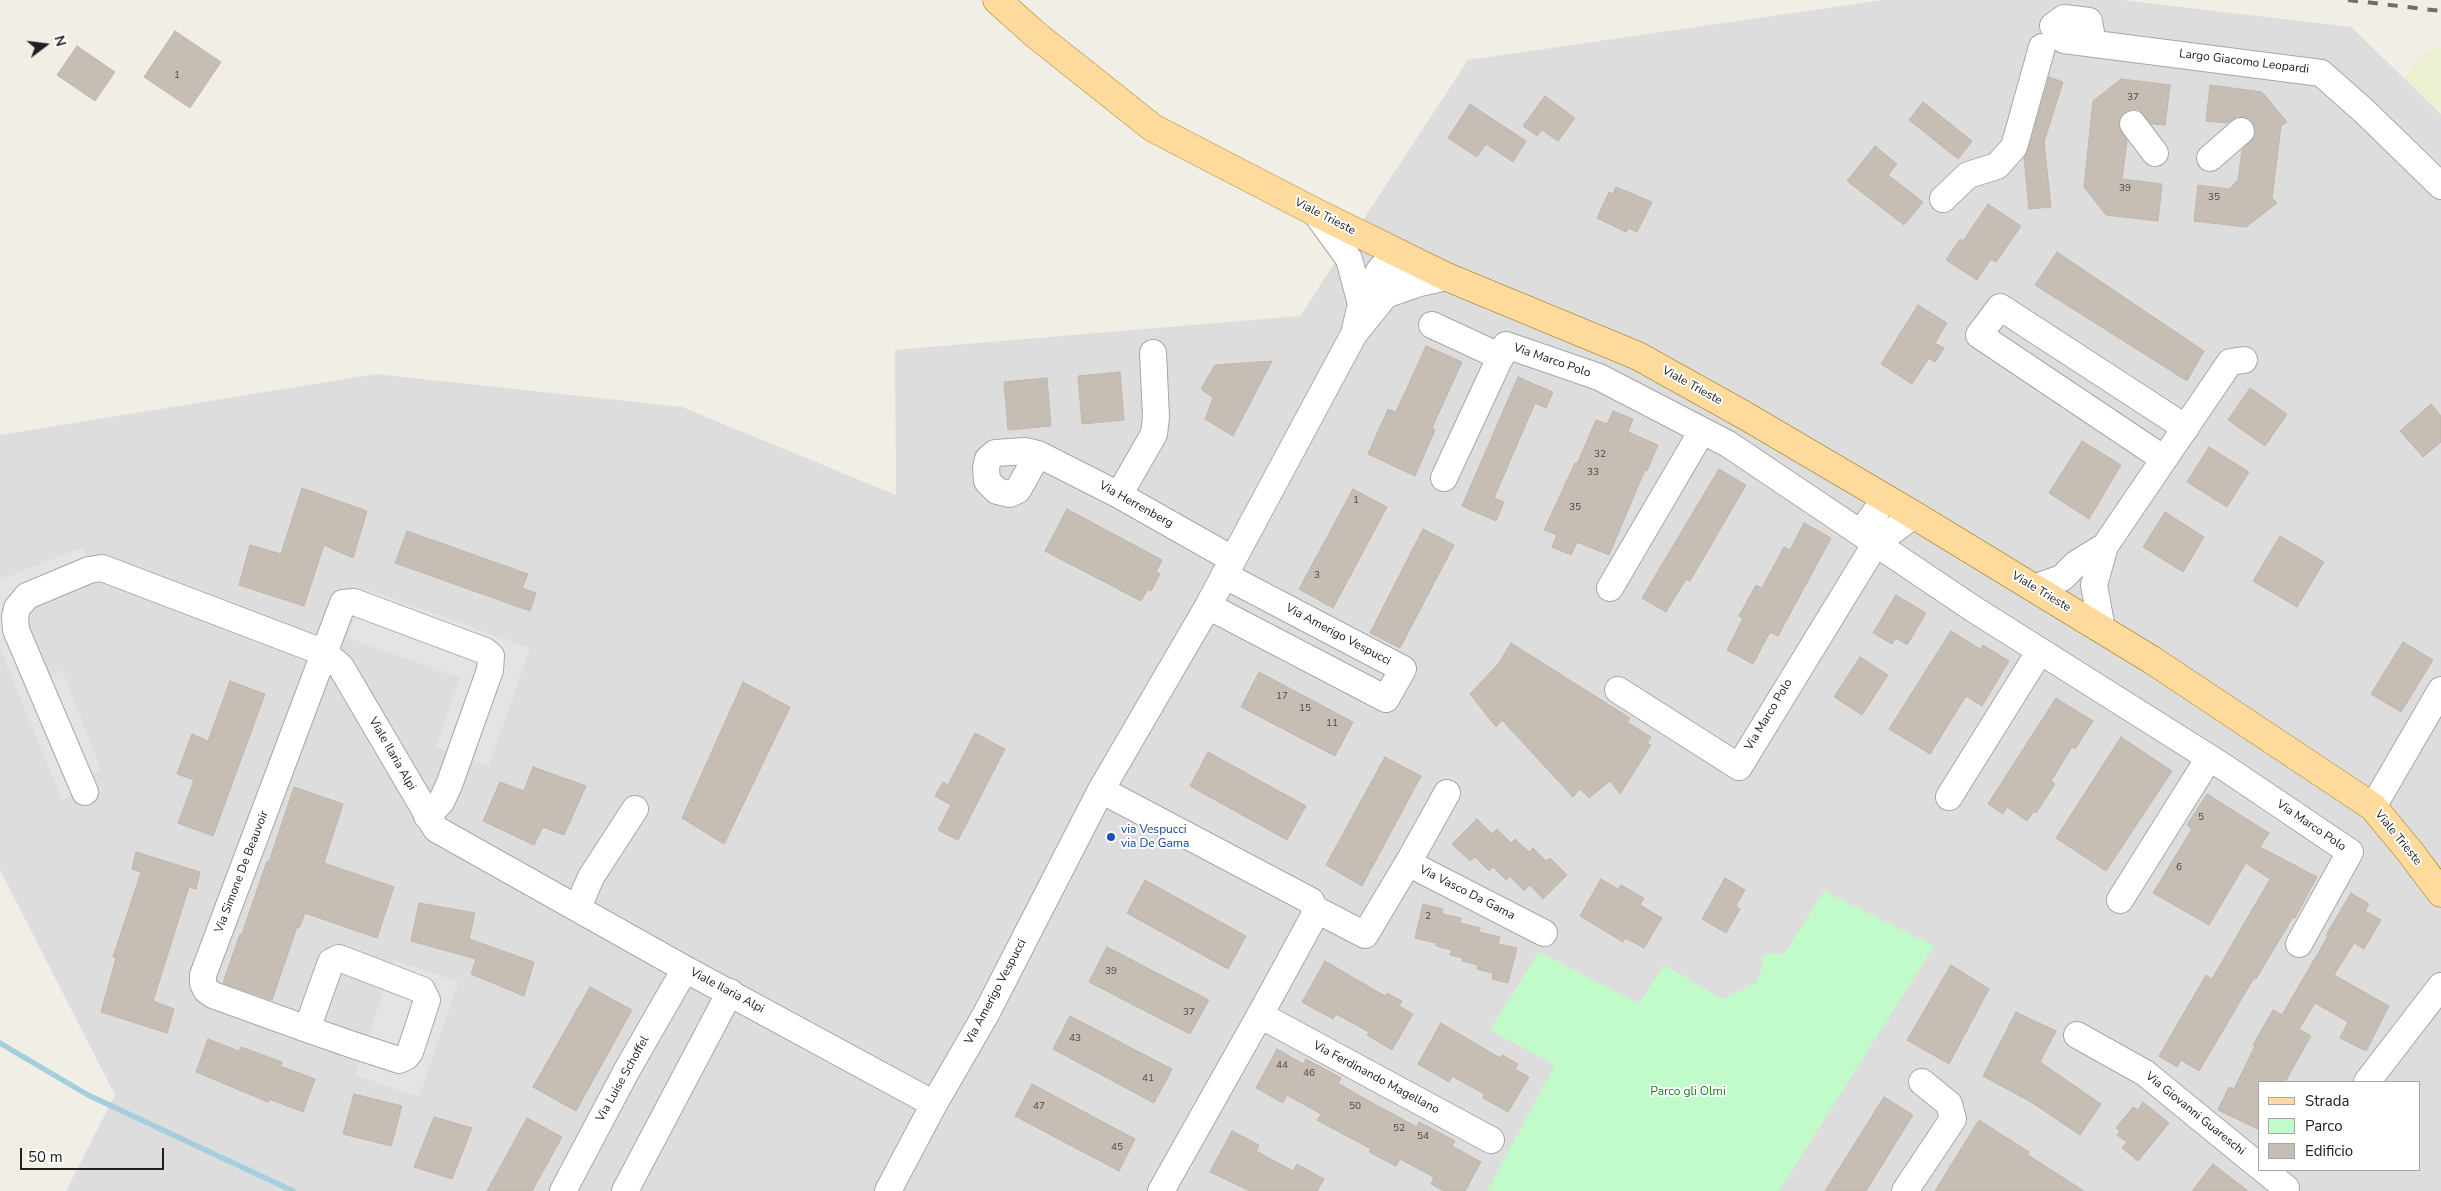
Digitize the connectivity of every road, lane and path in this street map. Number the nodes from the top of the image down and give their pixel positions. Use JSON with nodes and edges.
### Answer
{"nodes":[{"id":1,"x":997,"y":0,"type":"edge"},
{"id":2,"x":2093,"y":44,"type":"dead end"},
{"id":3,"x":2042,"y":47,"type":"dead end"},
{"id":4,"x":2133,"y":124,"type":"dead end"},
{"id":5,"x":2241,"y":132,"type":"dead end"},
{"id":6,"x":2156,"y":153,"type":"dead end"},
{"id":7,"x":2210,"y":158,"type":"dead end"},
{"id":8,"x":2441,"y":186,"type":"edge"},
{"id":9,"x":1943,"y":200,"type":"dead end"},
{"id":10,"x":1315,"y":212,"type":"junction"},
{"id":11,"x":1403,"y":255,"type":"junction"},
{"id":12,"x":1447,"y":277,"type":"junction"},
{"id":13,"x":1373,"y":300,"type":"junction"},
{"id":14,"x":1432,"y":325,"type":"dead end"},
{"id":15,"x":1153,"y":353,"type":"dead end"},
{"id":16,"x":1500,"y":357,"type":"junction"},
{"id":17,"x":2244,"y":360,"type":"dead end"},
{"id":18,"x":2186,"y":428,"type":"junction"},
{"id":19,"x":1702,"y":431,"type":"junction"},
{"id":20,"x":1038,"y":454,"type":"dead end"},
{"id":21,"x":2164,"y":459,"type":"junction"},
{"id":22,"x":1444,"y":478,"type":"dead end"},
{"id":23,"x":1119,"y":496,"type":"junction"},
{"id":24,"x":1885,"y":500,"type":"junction"},
{"id":25,"x":1914,"y":515,"type":"junction"},
{"id":26,"x":1870,"y":539,"type":"junction"},
{"id":27,"x":2105,"y":546,"type":"junction"},
{"id":28,"x":1228,"y":567,"type":"junction"},
{"id":29,"x":2094,"y":585,"type":"junction"},
{"id":30,"x":1610,"y":588,"type":"dead end"},
{"id":31,"x":2061,"y":591,"type":"junction"},
{"id":32,"x":1208,"y":606,"type":"junction"},
{"id":33,"x":2102,"y":629,"type":"junction"},
{"id":34,"x":2040,"y":651,"type":"junction"},
{"id":35,"x":325,"y":653,"type":"junction"},
{"id":36,"x":1618,"y":690,"type":"dead end"},
{"id":37,"x":2441,"y":690,"type":"edge"},
{"id":38,"x":2209,"y":758,"type":"junction"},
{"id":39,"x":1101,"y":790,"type":"junction"},
{"id":40,"x":85,"y":792,"type":"dead end"},
{"id":41,"x":1447,"y":793,"type":"dead end"},
{"id":42,"x":1949,"y":797,"type":"dead end"},
{"id":43,"x":2373,"y":807,"type":"junction"},
{"id":44,"x":635,"y":809,"type":"dead end"},
{"id":45,"x":427,"y":816,"type":"junction"},
{"id":46,"x":1408,"y":863,"type":"junction"},
{"id":47,"x":2441,"y":893,"type":"edge"},
{"id":48,"x":2120,"y":900,"type":"dead end"},
{"id":49,"x":578,"y":907,"type":"junction"},
{"id":50,"x":1315,"y":909,"type":"junction"},
{"id":51,"x":1544,"y":932,"type":"dead end"},
{"id":52,"x":2299,"y":944,"type":"dead end"},
{"id":53,"x":685,"y":969,"type":"junction"},
{"id":54,"x":2441,"y":986,"type":"edge"},
{"id":55,"x":730,"y":992,"type":"junction"},
{"id":56,"x":1260,"y":1015,"type":"junction"},
{"id":57,"x":307,"y":1029,"type":"junction"},
{"id":58,"x":2077,"y":1035,"type":"dead end"},
{"id":59,"x":2368,"y":1081,"type":"edge"},
{"id":60,"x":1922,"y":1082,"type":"dead end"},
{"id":61,"x":934,"y":1104,"type":"junction"},
{"id":62,"x":1491,"y":1140,"type":"dead end"},
{"id":63,"x":2258,"y":1165,"type":"edge"},
{"id":64,"x":2266,"y":1171,"type":"edge"},
{"id":65,"x":2290,"y":1183,"type":"edge"},
{"id":66,"x":1171,"y":1188,"type":"edge"},
{"id":67,"x":563,"y":1191,"type":"edge"},
{"id":68,"x":624,"y":1191,"type":"edge"},
{"id":69,"x":888,"y":1191,"type":"edge"},
{"id":70,"x":1905,"y":1191,"type":"edge"}],
"edges":[{"from":1,"to":10,"type":"main road","name":"Viale Trieste"},
{"from":2,"to":8,"type":"street","name":"Largo Giacomo Leopardi"},
{"from":3,"to":9,"type":"street"},
{"from":4,"to":6,"type":"street"},
{"from":5,"to":7,"type":"street"},
{"from":10,"to":11,"type":"main road","name":"Viale Trieste"},
{"from":10,"to":13,"type":"street"},
{"from":11,"to":12,"type":"main road","name":"Viale Trieste"},
{"from":11,"to":13,"type":"street","name":"Via Amerigo Vespucci"},
{"from":12,"to":13,"type":"street"},
{"from":12,"to":24,"type":"main road","name":"Viale Trieste"},
{"from":13,"to":28,"type":"street","name":"Via Amerigo Vespucci"},
{"from":14,"to":16,"type":"street"},
{"from":15,"to":23,"type":"street"},
{"from":16,"to":19,"type":"street","name":"Via Marco Polo"},
{"from":16,"to":22,"type":"street","name":"Via Marco Polo"},
{"from":17,"to":18,"type":"street"},
{"from":18,"to":21,"type":"street"},
{"from":18,"to":21,"type":"street"},
{"from":19,"to":26,"type":"street","name":"Via Marco Polo"},
{"from":19,"to":30,"type":"street"},
{"from":20,"to":23,"type":"street","name":"Via Herrenberg"},
{"from":21,"to":27,"type":"street"},
{"from":23,"to":28,"type":"street","name":"Via Herrenberg"},
{"from":24,"to":25,"type":"main road","name":"Viale Trieste"},
{"from":24,"to":26,"type":"street","name":"Via Marco Polo"},
{"from":25,"to":26,"type":"street","name":"Via Marco Polo"},
{"from":25,"to":31,"type":"main road","name":"Viale Trieste"},
{"from":26,"to":34,"type":"street","name":"Via Marco Polo"},
{"from":26,"to":36,"type":"street","name":"Via Marco Polo"},
{"from":27,"to":29,"type":"street"},
{"from":27,"to":31,"type":"street"},
{"from":28,"to":32,"type":"street","name":"Via Amerigo Vespucci"},
{"from":28,"to":32,"type":"street","name":"Via Amerigo Vespucci"},
{"from":29,"to":31,"type":"street"},
{"from":29,"to":33,"type":"street"},
{"from":31,"to":33,"type":"main road","name":"Viale Trieste"},
{"from":32,"to":39,"type":"street","name":"Via Amerigo Vespucci"},
{"from":33,"to":43,"type":"main road","name":"Viale Trieste"},
{"from":34,"to":38,"type":"street","name":"Via Marco Polo"},
{"from":34,"to":42,"type":"street"},
{"from":35,"to":40,"type":"street","name":"Viale Ilaria Alpi"},
{"from":35,"to":45,"type":"street","name":"Viale Ilaria Alpi"},
{"from":35,"to":45,"type":"street","name":"Via Simone De Beauvoir"},
{"from":35,"to":57,"type":"street","name":"Via Simone De Beauvoir"},
{"from":37,"to":43,"type":"street","name":"Viale Trieste"},
{"from":38,"to":48,"type":"street"},
{"from":38,"to":52,"type":"street","name":"Via Marco Polo"},
{"from":39,"to":50,"type":"street"},
{"from":39,"to":61,"type":"street","name":"Via Amerigo Vespucci"},
{"from":41,"to":46,"type":"street"},
{"from":43,"to":47,"type":"main road","name":"Viale Trieste"},
{"from":44,"to":49,"type":"street"},
{"from":45,"to":49,"type":"street","name":"Viale Ilaria Alpi"},
{"from":46,"to":50,"type":"street","name":"Via Vasco Da Gama"},
{"from":46,"to":51,"type":"street","name":"Via Vasco Da Gama"},
{"from":49,"to":53,"type":"street","name":"Viale Ilaria Alpi"},
{"from":50,"to":56,"type":"street"},
{"from":53,"to":55,"type":"street","name":"Viale Ilaria Alpi"},
{"from":53,"to":67,"type":"street","name":"Via Luise Schoffel"},
{"from":54,"to":59,"type":"street"},
{"from":55,"to":61,"type":"street","name":"Viale Ilaria Alpi"},
{"from":55,"to":68,"type":"street"},
{"from":56,"to":62,"type":"street","name":"Via Ferdinando Magellano"},
{"from":56,"to":66,"type":"street"},
{"from":57,"to":57,"type":"street","name":"Via Simone De Beauvoir"},
{"from":58,"to":63,"type":"street","name":"Via Giovanni Guareschi"},
{"from":60,"to":70,"type":"street"},
{"from":61,"to":69,"type":"street","name":"Via Amerigo Vespucci"},
{"from":64,"to":65,"type":"street"}]}
